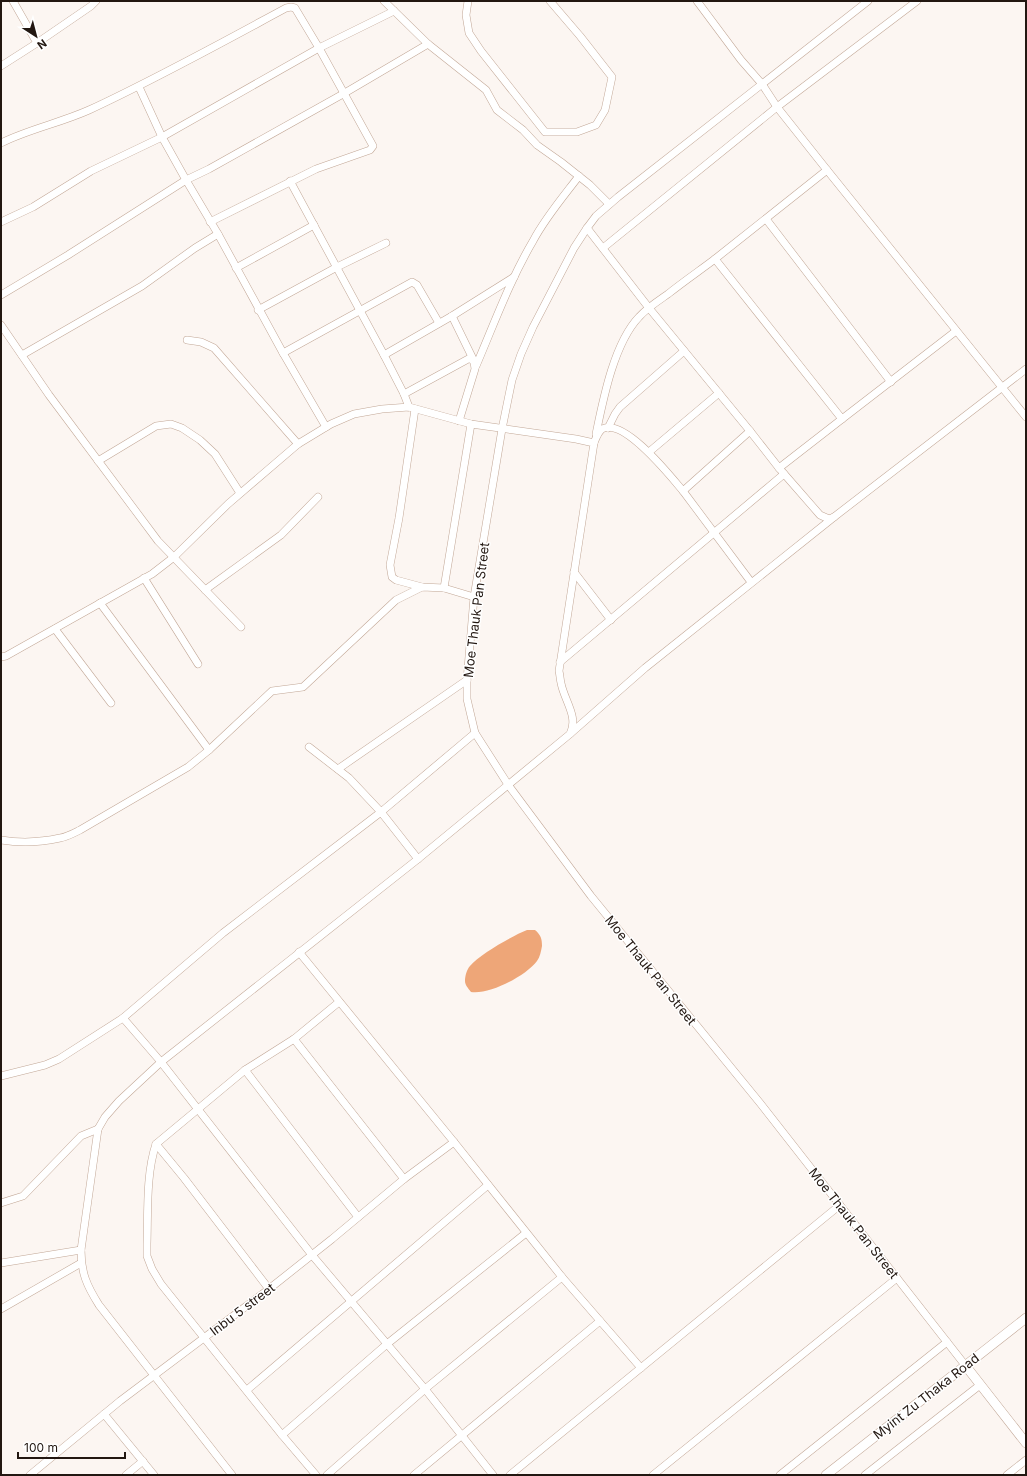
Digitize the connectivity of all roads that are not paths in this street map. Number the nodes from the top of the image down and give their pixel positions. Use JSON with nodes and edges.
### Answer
{"nodes":[{"id":1,"x":13,"y":1,"type":"edge"},
{"id":2,"x":96,"y":1,"type":"edge"},
{"id":3,"x":384,"y":1,"type":"edge"},
{"id":4,"x":468,"y":1,"type":"edge"},
{"id":5,"x":550,"y":1,"type":"edge"},
{"id":6,"x":697,"y":1,"type":"edge"},
{"id":7,"x":868,"y":1,"type":"edge"},
{"id":8,"x":918,"y":1,"type":"edge"},
{"id":9,"x":394,"y":11,"type":"junction"},
{"id":10,"x":37,"y":43,"type":"junction"},
{"id":11,"x":428,"y":44,"type":"junction"},
{"id":12,"x":318,"y":48,"type":"junction"},
{"id":13,"x":1,"y":66,"type":"edge"},
{"id":14,"x":762,"y":84,"type":"junction"},
{"id":15,"x":139,"y":87,"type":"junction"},
{"id":16,"x":343,"y":94,"type":"junction"},
{"id":17,"x":777,"y":107,"type":"junction"},
{"id":18,"x":162,"y":137,"type":"junction"},
{"id":19,"x":1,"y":143,"type":"edge"},
{"id":20,"x":827,"y":170,"type":"junction"},
{"id":21,"x":579,"y":176,"type":"junction"},
{"id":22,"x":186,"y":180,"type":"junction"},
{"id":23,"x":290,"y":181,"type":"junction"},
{"id":24,"x":609,"y":204,"type":"junction"},
{"id":25,"x":766,"y":218,"type":"junction"},
{"id":26,"x":1,"y":222,"type":"edge"},
{"id":27,"x":210,"y":222,"type":"junction"},
{"id":28,"x":314,"y":225,"type":"junction"},
{"id":29,"x":586,"y":228,"type":"junction"},
{"id":30,"x":218,"y":234,"type":"junction"},
{"id":31,"x":386,"y":243,"type":"dead end"},
{"id":32,"x":603,"y":248,"type":"junction"},
{"id":33,"x":715,"y":259,"type":"junction"},
{"id":34,"x":337,"y":267,"type":"junction"},
{"id":35,"x":236,"y":268,"type":"junction"},
{"id":36,"x":515,"y":277,"type":"junction"},
{"id":37,"x":1,"y":295,"type":"edge"},
{"id":38,"x":649,"y":308,"type":"junction"},
{"id":39,"x":258,"y":310,"type":"junction"},
{"id":40,"x":360,"y":310,"type":"junction"},
{"id":41,"x":452,"y":316,"type":"junction"},
{"id":42,"x":439,"y":323,"type":"junction"},
{"id":43,"x":1,"y":325,"type":"edge"},
{"id":44,"x":956,"y":331,"type":"junction"},
{"id":45,"x":187,"y":340,"type":"dead end"},
{"id":46,"x":684,"y":351,"type":"junction"},
{"id":47,"x":282,"y":353,"type":"junction"},
{"id":48,"x":22,"y":355,"type":"junction"},
{"id":49,"x":384,"y":355,"type":"junction"},
{"id":50,"x":475,"y":364,"type":"junction"},
{"id":51,"x":1026,"y":369,"type":"edge"},
{"id":52,"x":891,"y":382,"type":"junction"},
{"id":53,"x":1003,"y":387,"type":"junction"},
{"id":54,"x":718,"y":393,"type":"junction"},
{"id":55,"x":404,"y":394,"type":"junction"},
{"id":56,"x":412,"y":408,"type":"junction"},
{"id":57,"x":1026,"y":417,"type":"edge"},
{"id":58,"x":842,"y":419,"type":"junction"},
{"id":59,"x":459,"y":422,"type":"junction"},
{"id":60,"x":471,"y":424,"type":"junction"},
{"id":61,"x":326,"y":427,"type":"junction"},
{"id":62,"x":608,"y":428,"type":"junction"},
{"id":63,"x":502,"y":429,"type":"junction"},
{"id":64,"x":750,"y":431,"type":"junction"},
{"id":65,"x":594,"y":442,"type":"junction"},
{"id":66,"x":298,"y":444,"type":"junction"},
{"id":67,"x":649,"y":452,"type":"junction"},
{"id":68,"x":98,"y":462,"type":"junction"},
{"id":69,"x":782,"y":471,"type":"junction"},
{"id":70,"x":684,"y":491,"type":"junction"},
{"id":71,"x":240,"y":493,"type":"junction"},
{"id":72,"x":318,"y":497,"type":"dead end"},
{"id":73,"x":834,"y":517,"type":"junction"},
{"id":74,"x":715,"y":532,"type":"junction"},
{"id":75,"x":174,"y":558,"type":"junction"},
{"id":76,"x":574,"y":572,"type":"junction"},
{"id":77,"x":144,"y":578,"type":"junction"},
{"id":78,"x":752,"y":582,"type":"junction"},
{"id":79,"x":422,"y":587,"type":"junction"},
{"id":80,"x":444,"y":588,"type":"junction"},
{"id":81,"x":205,"y":590,"type":"junction"},
{"id":82,"x":474,"y":597,"type":"junction"},
{"id":83,"x":100,"y":603,"type":"junction"},
{"id":84,"x":611,"y":620,"type":"junction"},
{"id":85,"x":241,"y":627,"type":"dead end"},
{"id":86,"x":55,"y":629,"type":"junction"},
{"id":87,"x":1,"y":657,"type":"edge"},
{"id":88,"x":560,"y":662,"type":"junction"},
{"id":89,"x":198,"y":664,"type":"dead end"},
{"id":90,"x":467,"y":680,"type":"junction"},
{"id":91,"x":112,"y":703,"type":"dead end"},
{"id":92,"x":475,"y":733,"type":"junction"},
{"id":93,"x":570,"y":734,"type":"junction"},
{"id":94,"x":309,"y":746,"type":"dead end"},
{"id":95,"x":209,"y":750,"type":"junction"},
{"id":96,"x":338,"y":769,"type":"junction"},
{"id":97,"x":509,"y":786,"type":"junction"},
{"id":98,"x":381,"y":812,"type":"junction"},
{"id":99,"x":1,"y":840,"type":"edge"},
{"id":100,"x":418,"y":859,"type":"junction"},
{"id":101,"x":300,"y":952,"type":"junction"},
{"id":102,"x":339,"y":1002,"type":"junction"},
{"id":103,"x":123,"y":1018,"type":"junction"},
{"id":104,"x":294,"y":1039,"type":"junction"},
{"id":105,"x":161,"y":1062,"type":"junction"},
{"id":106,"x":245,"y":1070,"type":"junction"},
{"id":107,"x":1,"y":1076,"type":"edge"},
{"id":108,"x":198,"y":1108,"type":"junction"},
{"id":109,"x":98,"y":1129,"type":"junction"},
{"id":110,"x":454,"y":1142,"type":"junction"},
{"id":111,"x":156,"y":1144,"type":"junction"},
{"id":112,"x":404,"y":1179,"type":"junction"},
{"id":113,"x":488,"y":1185,"type":"junction"},
{"id":114,"x":1,"y":1203,"type":"edge"},
{"id":115,"x":840,"y":1205,"type":"junction"},
{"id":116,"x":358,"y":1217,"type":"junction"},
{"id":117,"x":526,"y":1233,"type":"junction"},
{"id":118,"x":81,"y":1250,"type":"junction"},
{"id":119,"x":312,"y":1255,"type":"junction"},
{"id":120,"x":1,"y":1263,"type":"edge"},
{"id":121,"x":81,"y":1263,"type":"junction"},
{"id":122,"x":562,"y":1277,"type":"junction"},
{"id":123,"x":897,"y":1278,"type":"junction"},
{"id":124,"x":268,"y":1289,"type":"junction"},
{"id":125,"x":351,"y":1301,"type":"junction"},
{"id":126,"x":1,"y":1309,"type":"edge"},
{"id":127,"x":1026,"y":1318,"type":"edge"},
{"id":128,"x":600,"y":1321,"type":"junction"},
{"id":129,"x":204,"y":1337,"type":"junction"},
{"id":130,"x":947,"y":1342,"type":"junction"},
{"id":131,"x":387,"y":1344,"type":"junction"},
{"id":132,"x":965,"y":1365,"type":"junction"},
{"id":133,"x":641,"y":1368,"type":"junction"},
{"id":134,"x":154,"y":1375,"type":"junction"},
{"id":135,"x":980,"y":1385,"type":"junction"},
{"id":136,"x":424,"y":1389,"type":"junction"},
{"id":137,"x":247,"y":1390,"type":"junction"},
{"id":138,"x":104,"y":1414,"type":"junction"},
{"id":139,"x":282,"y":1435,"type":"junction"},
{"id":140,"x":462,"y":1436,"type":"junction"},
{"id":141,"x":1026,"y":1443,"type":"edge"},
{"id":142,"x":1026,"y":1460,"type":"edge"},
{"id":143,"x":142,"y":1461,"type":"junction"},
{"id":144,"x":30,"y":1475,"type":"edge"},
{"id":145,"x":126,"y":1475,"type":"edge"},
{"id":146,"x":154,"y":1475,"type":"edge"},
{"id":147,"x":232,"y":1475,"type":"edge"},
{"id":148,"x":316,"y":1475,"type":"edge"},
{"id":149,"x":327,"y":1475,"type":"edge"},
{"id":150,"x":414,"y":1475,"type":"edge"},
{"id":151,"x":494,"y":1475,"type":"edge"},
{"id":152,"x":510,"y":1475,"type":"edge"},
{"id":153,"x":653,"y":1475,"type":"edge"},
{"id":154,"x":780,"y":1475,"type":"edge"},
{"id":155,"x":826,"y":1475,"type":"edge"},
{"id":156,"x":865,"y":1475,"type":"edge"},
{"id":157,"x":1007,"y":1475,"type":"edge"}],
"edges":[{"from":1,"to":10,"type":"street"},
{"from":2,"to":10,"type":"street"},
{"from":3,"to":9,"type":"street"},
{"from":4,"to":5,"type":"street"},
{"from":6,"to":14,"type":"street"},
{"from":7,"to":14,"type":"street","name":"Moe Thauk Pan Street"},
{"from":8,"to":17,"type":"street"},
{"from":9,"to":11,"type":"street"},
{"from":9,"to":12,"type":"street"},
{"from":10,"to":13,"type":"street"},
{"from":11,"to":16,"type":"street"},
{"from":11,"to":21,"type":"street"},
{"from":12,"to":15,"type":"street"},
{"from":12,"to":16,"type":"street"},
{"from":12,"to":18,"type":"street"},
{"from":14,"to":17,"type":"street"},
{"from":14,"to":24,"type":"street","name":"Moe Thauk Pan Street"},
{"from":15,"to":18,"type":"street"},
{"from":15,"to":19,"type":"street"},
{"from":16,"to":22,"type":"street"},
{"from":16,"to":23,"type":"street"},
{"from":17,"to":20,"type":"street"},
{"from":17,"to":32,"type":"street"},
{"from":18,"to":22,"type":"street"},
{"from":18,"to":26,"type":"street"},
{"from":20,"to":25,"type":"street"},
{"from":20,"to":44,"type":"street"},
{"from":21,"to":24,"type":"street"},
{"from":21,"to":36,"type":"street"},
{"from":22,"to":27,"type":"street"},
{"from":22,"to":37,"type":"street"},
{"from":23,"to":27,"type":"street"},
{"from":23,"to":28,"type":"street"},
{"from":24,"to":29,"type":"street","name":"Moe Thauk Pan Street"},
{"from":25,"to":33,"type":"street"},
{"from":25,"to":52,"type":"street"},
{"from":27,"to":30,"type":"street"},
{"from":28,"to":34,"type":"street"},
{"from":28,"to":35,"type":"street"},
{"from":29,"to":32,"type":"street"},
{"from":29,"to":63,"type":"street","name":"Moe Thauk Pan Street"},
{"from":30,"to":35,"type":"street"},
{"from":30,"to":48,"type":"street"},
{"from":31,"to":34,"type":"street"},
{"from":32,"to":38,"type":"street"},
{"from":33,"to":38,"type":"street"},
{"from":33,"to":58,"type":"street"},
{"from":34,"to":39,"type":"street"},
{"from":34,"to":40,"type":"street"},
{"from":35,"to":39,"type":"street"},
{"from":36,"to":41,"type":"street"},
{"from":36,"to":50,"type":"street"},
{"from":38,"to":46,"type":"street"},
{"from":38,"to":65,"type":"street"},
{"from":39,"to":47,"type":"street"},
{"from":40,"to":42,"type":"street"},
{"from":40,"to":47,"type":"street"},
{"from":40,"to":49,"type":"street"},
{"from":41,"to":42,"type":"street"},
{"from":41,"to":50,"type":"street"},
{"from":42,"to":49,"type":"street"},
{"from":43,"to":48,"type":"street"},
{"from":44,"to":52,"type":"street"},
{"from":44,"to":53,"type":"street"},
{"from":45,"to":66,"type":"street"},
{"from":46,"to":54,"type":"street"},
{"from":46,"to":62,"type":"street"},
{"from":47,"to":61,"type":"street"},
{"from":48,"to":68,"type":"street"},
{"from":49,"to":55,"type":"street"},
{"from":50,"to":55,"type":"street"},
{"from":50,"to":59,"type":"street"},
{"from":51,"to":53,"type":"street"},
{"from":52,"to":58,"type":"street"},
{"from":53,"to":57,"type":"street"},
{"from":53,"to":73,"type":"street"},
{"from":54,"to":64,"type":"street"},
{"from":54,"to":67,"type":"street"},
{"from":55,"to":56,"type":"street"},
{"from":56,"to":59,"type":"street"},
{"from":56,"to":61,"type":"street"},
{"from":56,"to":79,"type":"street"},
{"from":58,"to":69,"type":"street"},
{"from":59,"to":60,"type":"street"},
{"from":60,"to":63,"type":"street"},
{"from":60,"to":80,"type":"street"},
{"from":61,"to":66,"type":"street"},
{"from":62,"to":65,"type":"street"},
{"from":62,"to":67,"type":"street"},
{"from":63,"to":65,"type":"street"},
{"from":63,"to":82,"type":"street","name":"Moe Thauk Pan Street"},
{"from":64,"to":69,"type":"street"},
{"from":64,"to":70,"type":"street"},
{"from":65,"to":76,"type":"street"},
{"from":66,"to":71,"type":"street"},
{"from":67,"to":70,"type":"street"},
{"from":68,"to":71,"type":"street"},
{"from":68,"to":75,"type":"street"},
{"from":69,"to":73,"type":"street"},
{"from":69,"to":74,"type":"street"},
{"from":70,"to":74,"type":"street"},
{"from":71,"to":75,"type":"street"},
{"from":72,"to":81,"type":"street"},
{"from":73,"to":78,"type":"street"},
{"from":74,"to":78,"type":"street"},
{"from":74,"to":84,"type":"street"},
{"from":75,"to":77,"type":"street"},
{"from":75,"to":81,"type":"street"},
{"from":76,"to":84,"type":"street"},
{"from":76,"to":88,"type":"street"},
{"from":77,"to":83,"type":"street"},
{"from":77,"to":89,"type":"street"},
{"from":78,"to":93,"type":"street"},
{"from":79,"to":80,"type":"street"},
{"from":79,"to":95,"type":"street"},
{"from":80,"to":82,"type":"street"},
{"from":81,"to":85,"type":"street"},
{"from":82,"to":90,"type":"street","name":"Moe Thauk Pan Street"},
{"from":83,"to":86,"type":"street"},
{"from":83,"to":95,"type":"street"},
{"from":84,"to":88,"type":"street"},
{"from":86,"to":87,"type":"street"},
{"from":86,"to":91,"type":"street"},
{"from":88,"to":93,"type":"street"},
{"from":90,"to":92,"type":"street","name":"Moe Thauk Pan Street"},
{"from":90,"to":96,"type":"street"},
{"from":92,"to":97,"type":"street","name":"Moe Thauk Pan Street"},
{"from":92,"to":98,"type":"street"},
{"from":93,"to":97,"type":"street"},
{"from":94,"to":96,"type":"street"},
{"from":95,"to":99,"type":"street"},
{"from":96,"to":98,"type":"street"},
{"from":97,"to":100,"type":"street"},
{"from":97,"to":115,"type":"street","name":"Moe Thauk Pan Street"},
{"from":98,"to":100,"type":"street"},
{"from":98,"to":103,"type":"street"},
{"from":100,"to":101,"type":"street"},
{"from":101,"to":102,"type":"street"},
{"from":101,"to":105,"type":"street"},
{"from":102,"to":104,"type":"street"},
{"from":102,"to":110,"type":"street"},
{"from":103,"to":105,"type":"street"},
{"from":103,"to":107,"type":"street"},
{"from":104,"to":106,"type":"street"},
{"from":104,"to":112,"type":"street"},
{"from":105,"to":108,"type":"street"},
{"from":105,"to":109,"type":"street"},
{"from":106,"to":108,"type":"street"},
{"from":106,"to":116,"type":"street"},
{"from":108,"to":111,"type":"street"},
{"from":108,"to":119,"type":"street"},
{"from":109,"to":114,"type":"street"},
{"from":109,"to":118,"type":"street"},
{"from":110,"to":112,"type":"street","name":"Inbu 5 street"},
{"from":110,"to":113,"type":"street"},
{"from":111,"to":124,"type":"street"},
{"from":111,"to":129,"type":"street"},
{"from":112,"to":116,"type":"street","name":"Inbu 5 street"},
{"from":113,"to":117,"type":"street"},
{"from":113,"to":125,"type":"street"},
{"from":115,"to":123,"type":"street","name":"Moe Thauk Pan Street"},
{"from":115,"to":133,"type":"street"},
{"from":116,"to":119,"type":"street","name":"Inbu 5 street"},
{"from":117,"to":122,"type":"street"},
{"from":117,"to":131,"type":"street"},
{"from":118,"to":120,"type":"street"},
{"from":118,"to":121,"type":"street"},
{"from":119,"to":124,"type":"street","name":"Inbu 5 street"},
{"from":119,"to":125,"type":"street"},
{"from":121,"to":126,"type":"street"},
{"from":121,"to":134,"type":"street"},
{"from":122,"to":128,"type":"street"},
{"from":122,"to":136,"type":"street"},
{"from":123,"to":130,"type":"street","name":"Moe Thauk Pan Street"},
{"from":123,"to":153,"type":"street"},
{"from":124,"to":129,"type":"street","name":"Inbu 5 street"},
{"from":125,"to":131,"type":"street"},
{"from":125,"to":137,"type":"street"},
{"from":127,"to":132,"type":"street","name":"Myint Zu Thaka Road"},
{"from":128,"to":133,"type":"street"},
{"from":128,"to":140,"type":"street"},
{"from":129,"to":134,"type":"street","name":"Inbu 5 street"},
{"from":129,"to":137,"type":"street"},
{"from":130,"to":132,"type":"street","name":"Moe Thauk Pan Street"},
{"from":130,"to":154,"type":"street"},
{"from":131,"to":136,"type":"street"},
{"from":131,"to":139,"type":"street"},
{"from":132,"to":135,"type":"street","name":"Moe Thauk Pan Street"},
{"from":132,"to":155,"type":"street","name":"Myint Zu Thaka Road"},
{"from":133,"to":152,"type":"street"},
{"from":134,"to":138,"type":"street","name":"Inbu 5 street"},
{"from":134,"to":147,"type":"street"},
{"from":135,"to":141,"type":"street","name":"Moe Thauk Pan Street"},
{"from":135,"to":156,"type":"street"},
{"from":136,"to":140,"type":"street"},
{"from":136,"to":149,"type":"street"},
{"from":137,"to":139,"type":"street"},
{"from":138,"to":143,"type":"street"},
{"from":138,"to":144,"type":"street","name":"Inbu 5 street"},
{"from":139,"to":148,"type":"street"},
{"from":140,"to":150,"type":"street"},
{"from":140,"to":151,"type":"street"},
{"from":142,"to":157,"type":"street"},
{"from":143,"to":145,"type":"street"},
{"from":143,"to":146,"type":"street"}]}
